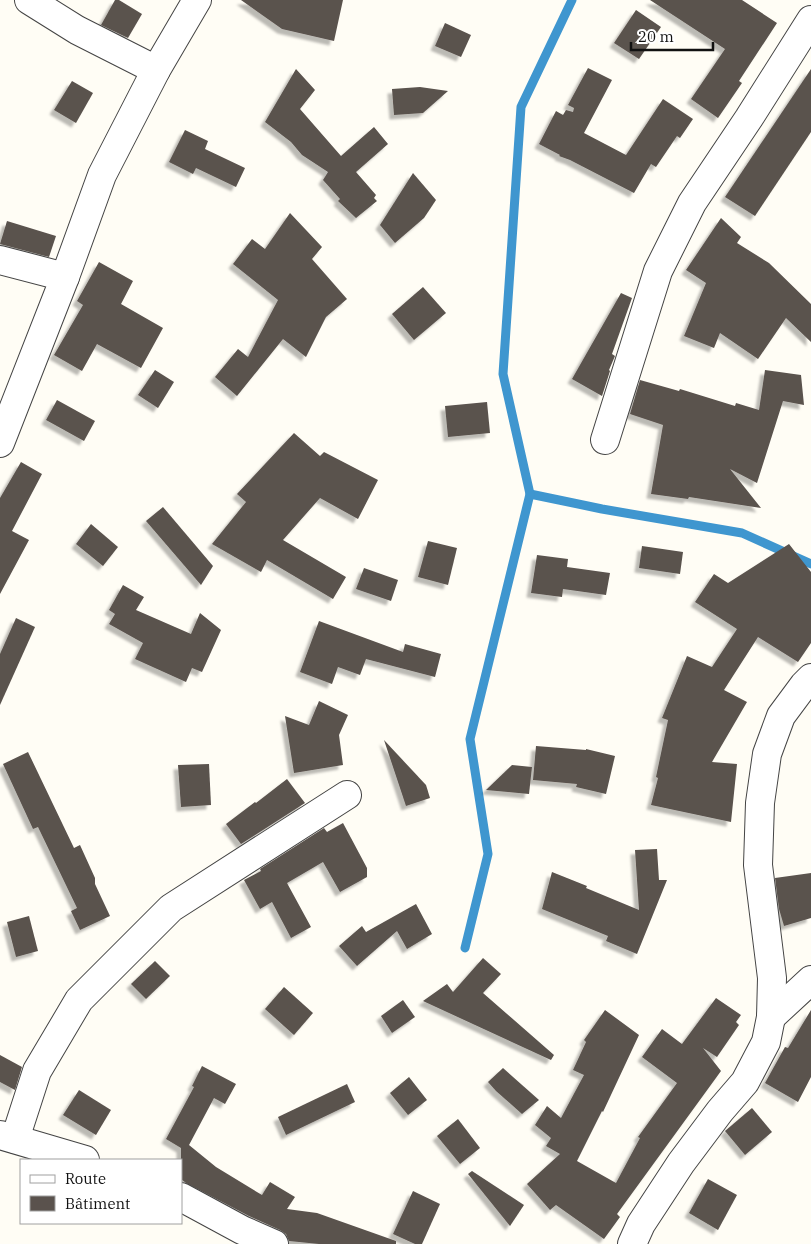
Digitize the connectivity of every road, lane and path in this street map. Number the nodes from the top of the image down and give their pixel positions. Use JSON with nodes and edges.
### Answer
{"nodes":[{"id":1,"x":29,"y":0,"type":"edge"},
{"id":2,"x":197,"y":0,"type":"edge"},
{"id":3,"x":811,"y":20,"type":"edge"},
{"id":4,"x":156,"y":70,"type":"junction"},
{"id":5,"x":0,"y":260,"type":"edge"},
{"id":6,"x":65,"y":277,"type":"junction"},
{"id":7,"x":605,"y":440,"type":"dead end"},
{"id":8,"x":0,"y":444,"type":"edge"},
{"id":9,"x":811,"y":678,"type":"edge"},
{"id":10,"x":347,"y":795,"type":"dead end"},
{"id":11,"x":811,"y":980,"type":"edge"},
{"id":12,"x":772,"y":1017,"type":"junction"},
{"id":13,"x":7,"y":1137,"type":"edge"},
{"id":14,"x":82,"y":1159,"type":"edge"},
{"id":15,"x":182,"y":1198,"type":"edge"},
{"id":16,"x":274,"y":1244,"type":"edge"},
{"id":17,"x":632,"y":1244,"type":"edge"}],
"edges":[{"from":1,"to":4,"type":"street"},
{"from":2,"to":4,"type":"street"},
{"from":3,"to":7,"type":"street"},
{"from":4,"to":6,"type":"street"},
{"from":5,"to":6,"type":"street"},
{"from":6,"to":8,"type":"street"},
{"from":9,"to":12,"type":"street"},
{"from":10,"to":13,"type":"street"},
{"from":11,"to":12,"type":"street"},
{"from":12,"to":17,"type":"street"},
{"from":13,"to":14,"type":"street"},
{"from":15,"to":16,"type":"street"}]}
